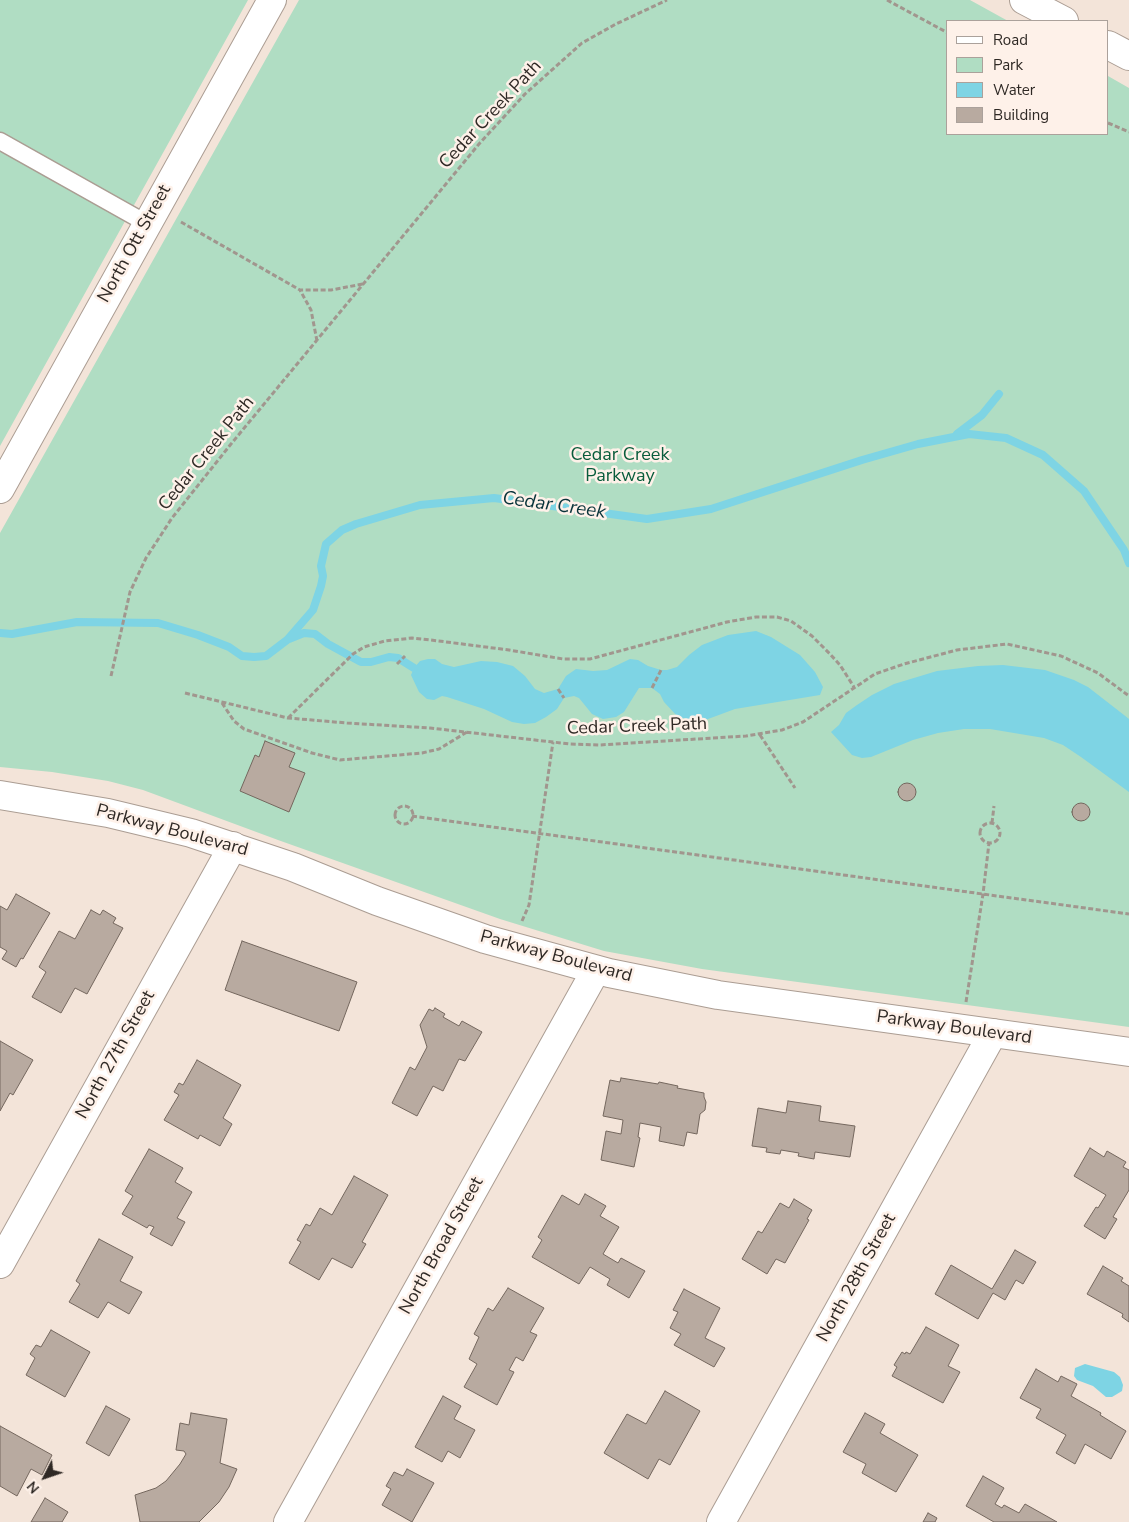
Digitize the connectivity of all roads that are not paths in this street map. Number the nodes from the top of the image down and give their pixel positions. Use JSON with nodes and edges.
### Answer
{"nodes":[{"id":1,"x":272,"y":0,"type":"edge"},
{"id":2,"x":1024,"y":0,"type":"edge"},
{"id":3,"x":1062,"y":20,"type":"edge"},
{"id":4,"x":1109,"y":46,"type":"edge"},
{"id":5,"x":1129,"y":56,"type":"edge"},
{"id":6,"x":0,"y":141,"type":"edge"},
{"id":7,"x":146,"y":223,"type":"junction"},
{"id":8,"x":0,"y":488,"type":"edge"},
{"id":9,"x":0,"y":795,"type":"edge"},
{"id":10,"x":233,"y":846,"type":"junction"},
{"id":11,"x":596,"y":970,"type":"junction"},
{"id":12,"x":993,"y":1033,"type":"junction"},
{"id":13,"x":1129,"y":1052,"type":"edge"},
{"id":14,"x":0,"y":1264,"type":"edge"},
{"id":15,"x":288,"y":1522,"type":"edge"},
{"id":16,"x":721,"y":1522,"type":"edge"}],
"edges":[{"from":1,"to":7,"type":"street","name":"North Ott Street"},
{"from":2,"to":3,"type":"street"},
{"from":4,"to":5,"type":"street"},
{"from":6,"to":7,"type":"lane"},
{"from":7,"to":8,"type":"street","name":"North Ott Street"},
{"from":9,"to":10,"type":"street","name":"Parkway Boulevard"},
{"from":10,"to":11,"type":"street","name":"Parkway Boulevard"},
{"from":10,"to":14,"type":"street","name":"North 27th Street"},
{"from":11,"to":12,"type":"street","name":"Parkway Boulevard"},
{"from":11,"to":15,"type":"street","name":"North Broad Street"},
{"from":12,"to":13,"type":"street","name":"Parkway Boulevard"},
{"from":12,"to":16,"type":"street","name":"North 28th Street"}]}
